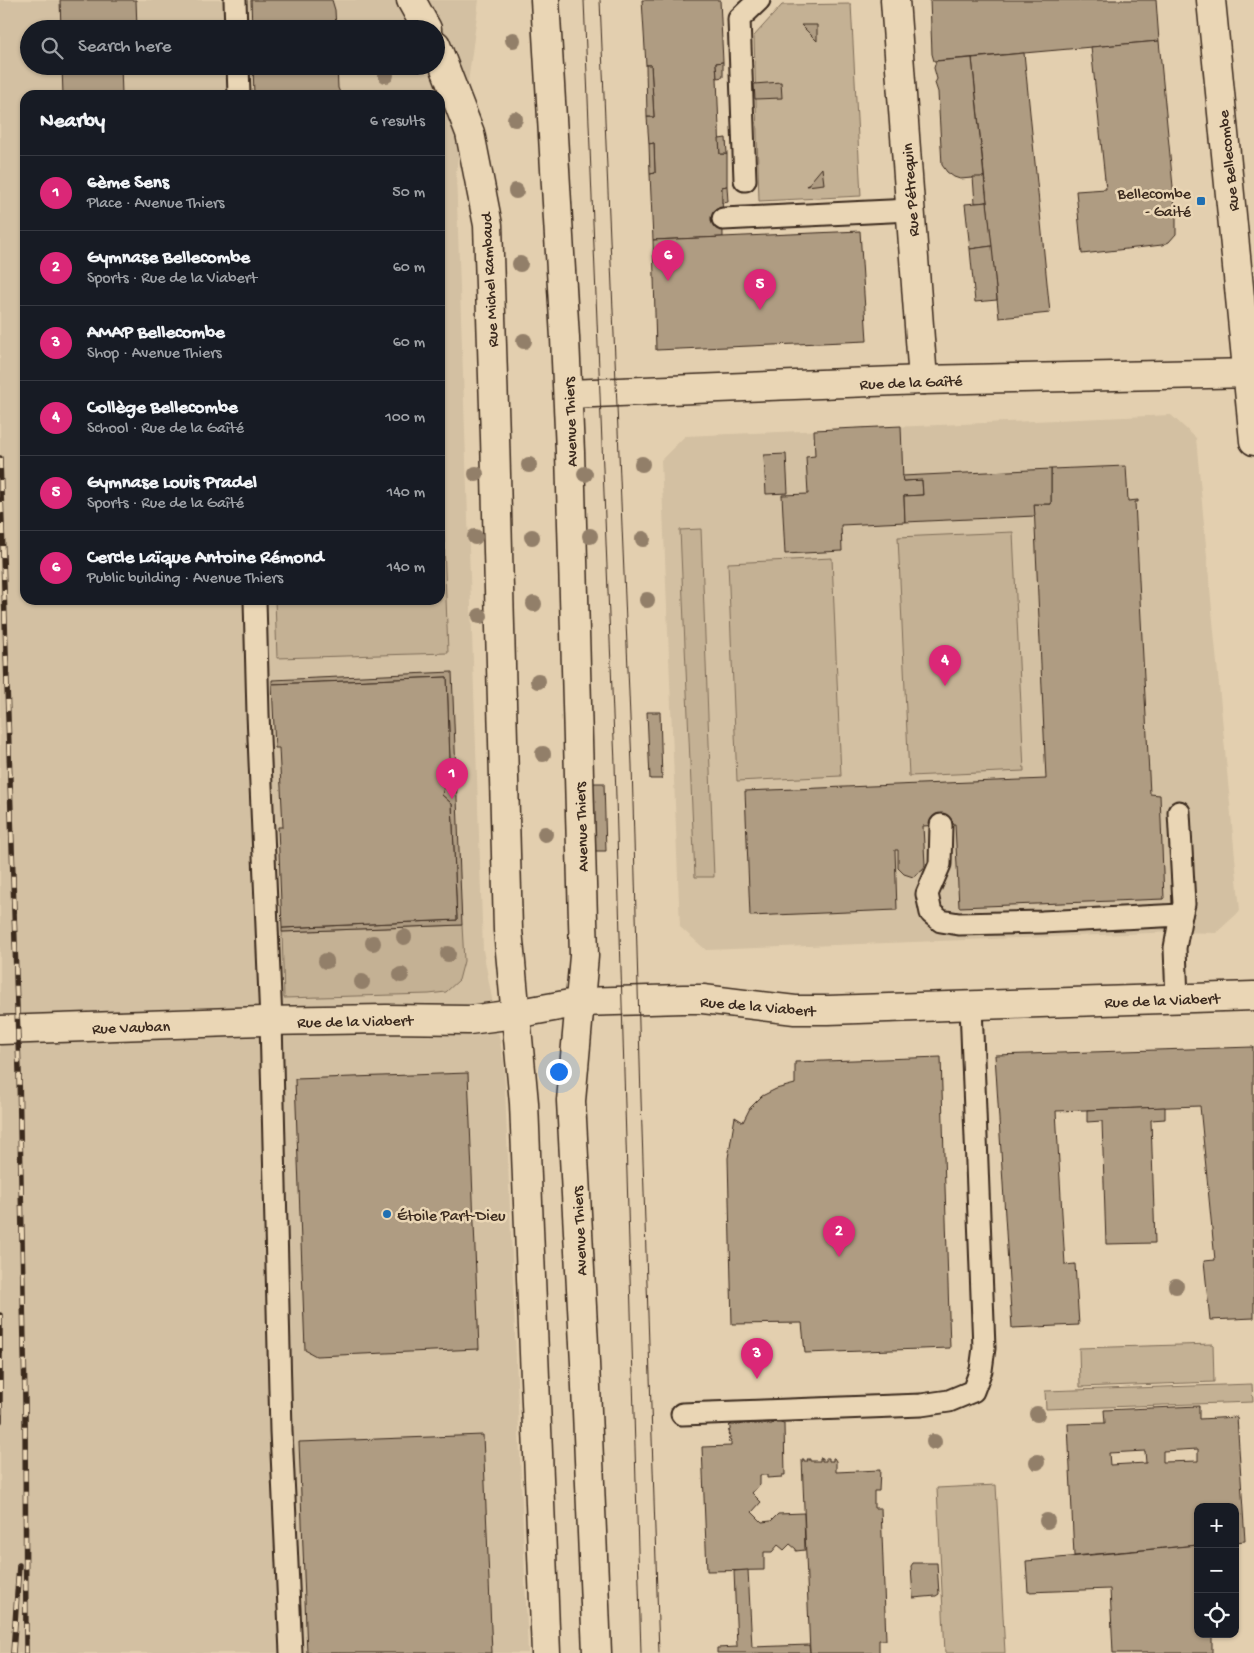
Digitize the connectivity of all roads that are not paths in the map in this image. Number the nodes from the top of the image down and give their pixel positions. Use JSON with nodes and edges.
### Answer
{"nodes":[{"id":1,"x":235,"y":0,"type":"edge"},
{"id":2,"x":411,"y":0,"type":"edge"},
{"id":3,"x":545,"y":0,"type":"edge"},
{"id":4,"x":758,"y":0,"type":"edge"},
{"id":5,"x":895,"y":0,"type":"edge"},
{"id":6,"x":1211,"y":0,"type":"edge"},
{"id":7,"x":236,"y":20,"type":"edge"},
{"id":8,"x":422,"y":20,"type":"edge"},
{"id":9,"x":445,"y":68,"type":"edge"},
{"id":10,"x":238,"y":75,"type":"edge"},
{"id":11,"x":239,"y":90,"type":"edge"},
{"id":12,"x":745,"y":180,"type":"dead end"},
{"id":13,"x":910,"y":210,"type":"junction"},
{"id":14,"x":723,"y":219,"type":"dead end"},
{"id":15,"x":1250,"y":374,"type":"edge"},
{"id":16,"x":922,"y":380,"type":"junction"},
{"id":17,"x":568,"y":394,"type":"junction"},
{"id":18,"x":1254,"y":441,"type":"edge"},
{"id":19,"x":255,"y":605,"type":"edge"},
{"id":20,"x":1179,"y":812,"type":"dead end"},
{"id":21,"x":941,"y":825,"type":"dead end"},
{"id":22,"x":1181,"y":915,"type":"junction"},
{"id":23,"x":1254,"y":996,"type":"edge"},
{"id":24,"x":1177,"y":999,"type":"junction"},
{"id":25,"x":580,"y":1002,"type":"junction"},
{"id":26,"x":971,"y":1006,"type":"junction"},
{"id":27,"x":515,"y":1014,"type":"junction"},
{"id":28,"x":267,"y":1021,"type":"junction"},
{"id":29,"x":0,"y":1030,"type":"edge"},
{"id":30,"x":682,"y":1414,"type":"dead end"},
{"id":31,"x":291,"y":1653,"type":"edge"},
{"id":32,"x":546,"y":1653,"type":"edge"},
{"id":33,"x":597,"y":1653,"type":"edge"}],
"edges":[{"from":1,"to":7,"type":"lane"},
{"from":2,"to":8,"type":"main road"},
{"from":3,"to":17,"type":"main road","name":"Avenue Thiers"},
{"from":4,"to":12,"type":"lane"},
{"from":5,"to":13,"type":"main road","name":"Rue Pétrequin"},
{"from":6,"to":15,"type":"main road","name":"Rue Bellecombe"},
{"from":9,"to":27,"type":"main road","name":"Rue Michel Rambaud"},
{"from":10,"to":11,"type":"lane"},
{"from":13,"to":14,"type":"lane"},
{"from":13,"to":16,"type":"main road","name":"Rue Pétrequin"},
{"from":15,"to":16,"type":"main road","name":"Rue de la Gaîté"},
{"from":15,"to":18,"type":"main road","name":"Rue Bellecombe"},
{"from":16,"to":17,"type":"main road","name":"Rue de la Gaîté"},
{"from":17,"to":25,"type":"main road","name":"Avenue Thiers"},
{"from":19,"to":28,"type":"lane"},
{"from":20,"to":22,"type":"lane"},
{"from":21,"to":22,"type":"lane"},
{"from":22,"to":24,"type":"lane"},
{"from":23,"to":24,"type":"main road","name":"Rue de la Viabert"},
{"from":24,"to":26,"type":"main road","name":"Rue de la Viabert"},
{"from":25,"to":26,"type":"main road","name":"Rue de la Viabert"},
{"from":25,"to":27,"type":"main road","name":"Rue de la Viabert"},
{"from":25,"to":33,"type":"main road","name":"Avenue Thiers"},
{"from":26,"to":30,"type":"lane"},
{"from":27,"to":28,"type":"main road","name":"Rue de la Viabert"},
{"from":27,"to":32,"type":"main road"},
{"from":28,"to":29,"type":"main road","name":"Rue Vauban"},
{"from":28,"to":31,"type":"lane"}]}
